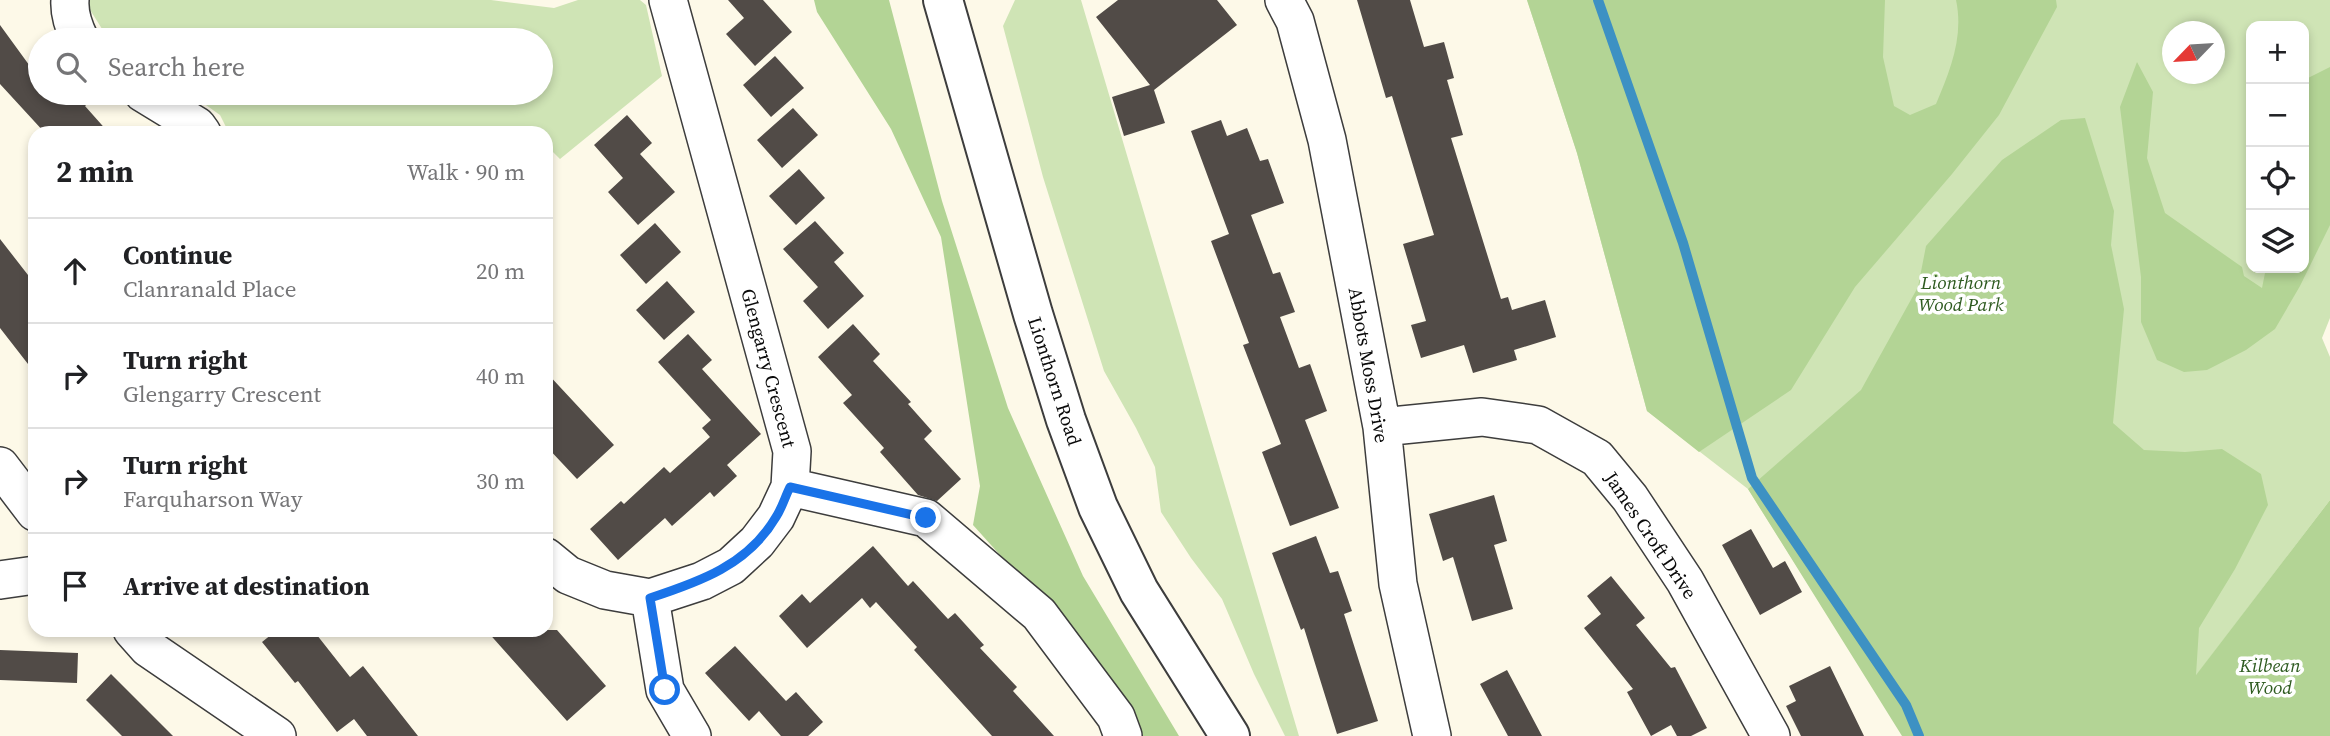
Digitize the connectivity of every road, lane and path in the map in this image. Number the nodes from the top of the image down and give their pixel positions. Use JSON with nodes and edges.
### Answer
{"nodes":[{"id":1,"x":70,"y":0,"type":"edge"},
{"id":2,"x":668,"y":0,"type":"edge"},
{"id":3,"x":943,"y":0,"type":"edge"},
{"id":4,"x":1284,"y":0,"type":"edge"},
{"id":5,"x":75,"y":28,"type":"edge"},
{"id":6,"x":163,"y":105,"type":"edge"},
{"id":7,"x":197,"y":126,"type":"edge"},
{"id":8,"x":1382,"y":428,"type":"junction"},
{"id":9,"x":0,"y":466,"type":"edge"},
{"id":10,"x":790,"y":487,"type":"junction"},
{"id":11,"x":28,"y":503,"type":"edge"},
{"id":12,"x":553,"y":563,"type":"edge"},
{"id":13,"x":28,"y":576,"type":"edge"},
{"id":14,"x":0,"y":580,"type":"edge"},
{"id":15,"x":650,"y":598,"type":"junction"},
{"id":16,"x":138,"y":637,"type":"edge"},
{"id":17,"x":277,"y":736,"type":"edge"},
{"id":18,"x":692,"y":736,"type":"edge"},
{"id":19,"x":1123,"y":736,"type":"edge"},
{"id":20,"x":1230,"y":736,"type":"edge"},
{"id":21,"x":1432,"y":736,"type":"edge"},
{"id":22,"x":1771,"y":736,"type":"edge"}],
"edges":[{"from":1,"to":5,"type":"street"},
{"from":2,"to":10,"type":"street","name":"Glengarry Crescent"},
{"from":3,"to":20,"type":"street","name":"Lionthorn Road"},
{"from":4,"to":8,"type":"street","name":"Abbots Moss Drive"},
{"from":6,"to":7,"type":"street"},
{"from":8,"to":21,"type":"street","name":"Abbots Moss Drive"},
{"from":8,"to":22,"type":"street","name":"James Croft Drive"},
{"from":9,"to":11,"type":"street"},
{"from":10,"to":15,"type":"street","name":"Glengarry Crescent"},
{"from":10,"to":19,"type":"street"},
{"from":12,"to":15,"type":"street","name":"Glengarry Crescent"},
{"from":13,"to":14,"type":"street"},
{"from":15,"to":18,"type":"street"},
{"from":16,"to":17,"type":"street"}]}
